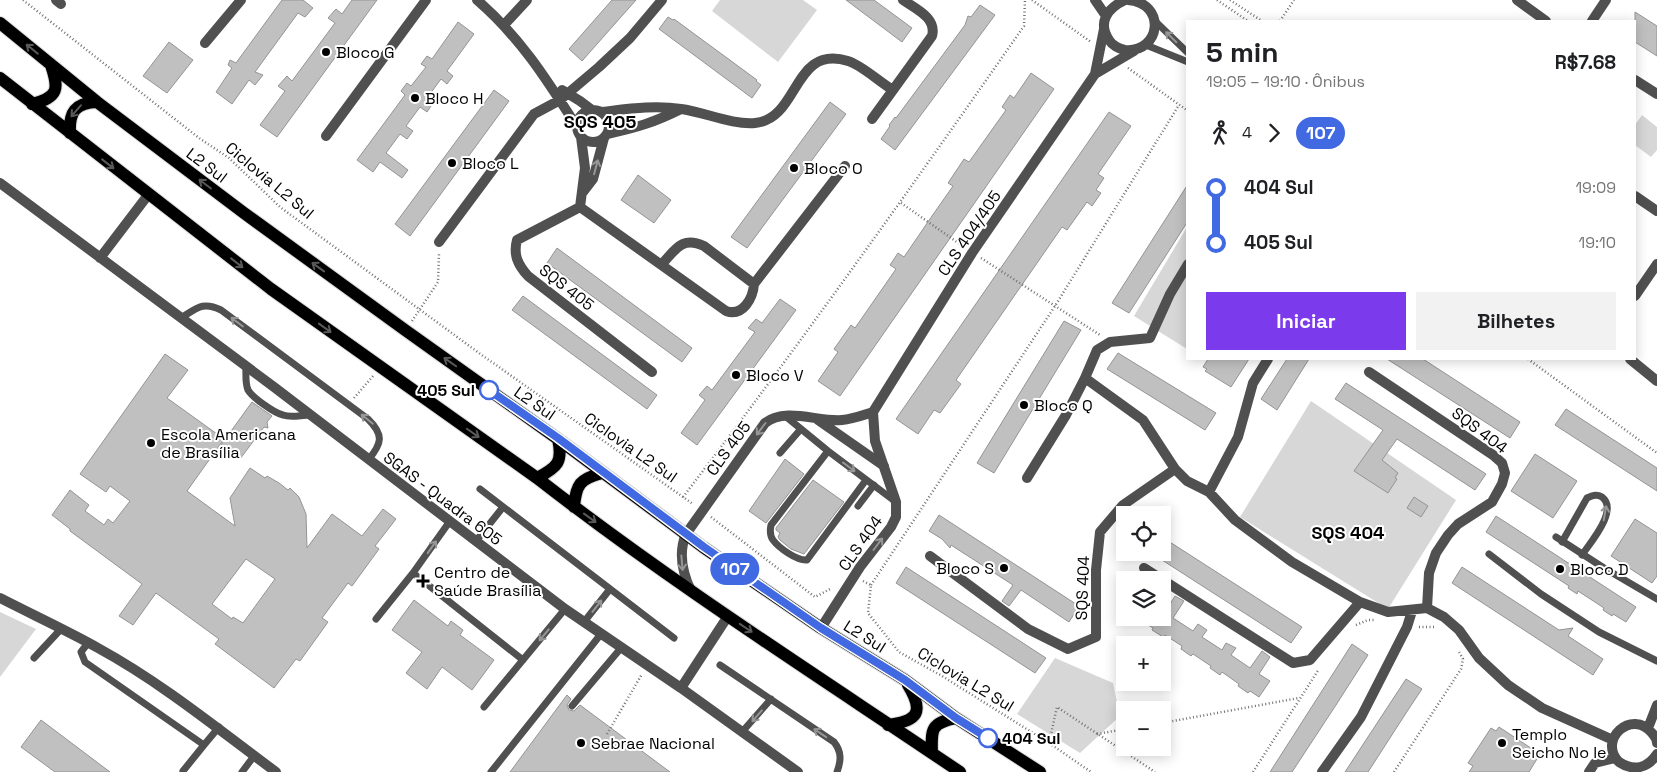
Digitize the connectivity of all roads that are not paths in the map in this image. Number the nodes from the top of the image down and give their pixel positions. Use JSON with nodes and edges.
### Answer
{"nodes":[{"id":1,"x":241,"y":0,"type":"edge"},
{"id":2,"x":426,"y":0,"type":"edge"},
{"id":3,"x":477,"y":0,"type":"edge"},
{"id":4,"x":528,"y":0,"type":"edge"},
{"id":5,"x":662,"y":0,"type":"edge"},
{"id":6,"x":903,"y":0,"type":"edge"},
{"id":7,"x":1095,"y":0,"type":"edge"},
{"id":8,"x":1126,"y":0,"type":"edge"},
{"id":9,"x":1517,"y":0,"type":"edge"},
{"id":10,"x":1606,"y":0,"type":"edge"},
{"id":11,"x":1106,"y":16,"type":"junction"},
{"id":12,"x":1545,"y":20,"type":"edge"},
{"id":13,"x":1593,"y":20,"type":"edge"},
{"id":14,"x":1155,"y":21,"type":"junction"},
{"id":15,"x":0,"y":23,"type":"edge"},
{"id":16,"x":504,"y":25,"type":"junction"},
{"id":17,"x":1104,"y":29,"type":"junction"},
{"id":18,"x":205,"y":43,"type":"dead end"},
{"id":19,"x":1146,"y":45,"type":"junction"},
{"id":20,"x":1134,"y":50,"type":"junction"},
{"id":21,"x":1186,"y":51,"type":"edge"},
{"id":22,"x":1186,"y":61,"type":"edge"},
{"id":23,"x":50,"y":63,"type":"junction"},
{"id":24,"x":1095,"y":74,"type":"junction"},
{"id":25,"x":0,"y":78,"type":"edge"},
{"id":26,"x":1636,"y":81,"type":"edge"},
{"id":27,"x":550,"y":84,"type":"junction"},
{"id":28,"x":892,"y":90,"type":"junction"},
{"id":29,"x":567,"y":92,"type":"junction"},
{"id":30,"x":1657,"y":94,"type":"edge"},
{"id":31,"x":560,"y":100,"type":"junction"},
{"id":32,"x":97,"y":102,"type":"junction"},
{"id":33,"x":32,"y":104,"type":"junction"},
{"id":34,"x":682,"y":109,"type":"junction"},
{"id":35,"x":597,"y":111,"type":"junction"},
{"id":36,"x":872,"y":119,"type":"dead end"},
{"id":37,"x":579,"y":132,"type":"junction"},
{"id":38,"x":70,"y":133,"type":"junction"},
{"id":39,"x":326,"y":136,"type":"dead end"},
{"id":40,"x":606,"y":136,"type":"junction"},
{"id":41,"x":845,"y":166,"type":"dead end"},
{"id":42,"x":0,"y":183,"type":"edge"},
{"id":43,"x":582,"y":193,"type":"junction"},
{"id":44,"x":148,"y":195,"type":"junction"},
{"id":45,"x":1636,"y":197,"type":"edge"},
{"id":46,"x":580,"y":207,"type":"junction"},
{"id":47,"x":1657,"y":211,"type":"edge"},
{"id":48,"x":439,"y":242,"type":"road end"},
{"id":49,"x":100,"y":258,"type":"junction"},
{"id":50,"x":662,"y":264,"type":"junction"},
{"id":51,"x":1186,"y":267,"type":"edge"},
{"id":52,"x":1656,"y":267,"type":"edge"},
{"id":53,"x":754,"y":284,"type":"junction"},
{"id":54,"x":1636,"y":295,"type":"edge"},
{"id":55,"x":181,"y":318,"type":"junction"},
{"id":56,"x":1267,"y":360,"type":"edge"},
{"id":57,"x":1631,"y":360,"type":"edge"},
{"id":58,"x":246,"y":366,"type":"junction"},
{"id":59,"x":652,"y":372,"type":"dead end"},
{"id":60,"x":1369,"y":372,"type":"dead end"},
{"id":61,"x":1085,"y":378,"type":"junction"},
{"id":62,"x":1657,"y":381,"type":"edge"},
{"id":63,"x":873,"y":412,"type":"junction"},
{"id":64,"x":310,"y":414,"type":"junction"},
{"id":65,"x":784,"y":415,"type":"junction"},
{"id":66,"x":817,"y":419,"type":"junction"},
{"id":67,"x":800,"y":430,"type":"junction"},
{"id":68,"x":558,"y":438,"type":"junction"},
{"id":69,"x":828,"y":452,"type":"junction"},
{"id":70,"x":780,"y":453,"type":"dead end"},
{"id":71,"x":369,"y":459,"type":"junction"},
{"id":72,"x":885,"y":466,"type":"junction"},
{"id":73,"x":1175,"y":469,"type":"junction"},
{"id":74,"x":602,"y":473,"type":"junction"},
{"id":75,"x":537,"y":478,"type":"junction"},
{"id":76,"x":1027,"y":478,"type":"dead end"},
{"id":77,"x":866,"y":480,"type":"junction"},
{"id":78,"x":874,"y":485,"type":"junction"},
{"id":79,"x":480,"y":489,"type":"dead end"},
{"id":80,"x":1209,"y":492,"type":"junction"},
{"id":81,"x":896,"y":502,"type":"junction"},
{"id":82,"x":858,"y":506,"type":"dead end"},
{"id":83,"x":504,"y":507,"type":"junction"},
{"id":84,"x":574,"y":507,"type":"junction"},
{"id":85,"x":450,"y":521,"type":"junction"},
{"id":86,"x":686,"y":534,"type":"junction"},
{"id":87,"x":476,"y":541,"type":"junction"},
{"id":88,"x":1489,"y":554,"type":"dead end"},
{"id":89,"x":1582,"y":555,"type":"junction"},
{"id":90,"x":930,"y":556,"type":"dead end"},
{"id":91,"x":1144,"y":568,"type":"dead end"},
{"id":92,"x":413,"y":573,"type":"junction"},
{"id":93,"x":610,"y":589,"type":"junction"},
{"id":94,"x":691,"y":591,"type":"junction"},
{"id":95,"x":0,"y":598,"type":"edge"},
{"id":96,"x":1657,"y":599,"type":"edge"},
{"id":97,"x":1360,"y":602,"type":"junction"},
{"id":98,"x":1427,"y":608,"type":"junction"},
{"id":99,"x":565,"y":609,"type":"junction"},
{"id":100,"x":1412,"y":611,"type":"junction"},
{"id":101,"x":728,"y":616,"type":"junction"},
{"id":102,"x":376,"y":619,"type":"dead end"},
{"id":103,"x":584,"y":622,"type":"junction"},
{"id":104,"x":821,"y":628,"type":"junction"},
{"id":105,"x":61,"y":629,"type":"junction"},
{"id":106,"x":601,"y":634,"type":"junction"},
{"id":107,"x":674,"y":638,"type":"dead end"},
{"id":108,"x":88,"y":642,"type":"junction"},
{"id":109,"x":621,"y":648,"type":"junction"},
{"id":110,"x":34,"y":658,"type":"dead end"},
{"id":111,"x":523,"y":660,"type":"junction"},
{"id":112,"x":1657,"y":661,"type":"edge"},
{"id":113,"x":720,"y":665,"type":"dead end"},
{"id":114,"x":905,"y":680,"type":"junction"},
{"id":115,"x":681,"y":688,"type":"junction"},
{"id":116,"x":771,"y":699,"type":"junction"},
{"id":117,"x":1657,"y":705,"type":"edge"},
{"id":118,"x":572,"y":706,"type":"dead end"},
{"id":119,"x":484,"y":707,"type":"dead end"},
{"id":120,"x":956,"y":718,"type":"junction"},
{"id":121,"x":888,"y":725,"type":"junction"},
{"id":122,"x":219,"y":727,"type":"junction"},
{"id":123,"x":1648,"y":728,"type":"junction"},
{"id":124,"x":742,"y":732,"type":"junction"},
{"id":125,"x":1613,"y":740,"type":"junction"},
{"id":126,"x":1657,"y":743,"type":"edge"},
{"id":127,"x":204,"y":745,"type":"junction"},
{"id":128,"x":932,"y":754,"type":"junction"},
{"id":129,"x":1657,"y":754,"type":"edge"},
{"id":130,"x":254,"y":756,"type":"junction"},
{"id":131,"x":1615,"y":758,"type":"junction"},
{"id":132,"x":1654,"y":766,"type":"edge"},
{"id":133,"x":183,"y":771,"type":"edge"},
{"id":134,"x":242,"y":772,"type":"edge"},
{"id":135,"x":276,"y":772,"type":"edge"},
{"id":136,"x":491,"y":772,"type":"edge"},
{"id":137,"x":798,"y":772,"type":"edge"},
{"id":138,"x":837,"y":772,"type":"edge"},
{"id":139,"x":960,"y":772,"type":"edge"},
{"id":140,"x":1040,"y":772,"type":"edge"},
{"id":141,"x":1322,"y":772,"type":"edge"},
{"id":142,"x":1589,"y":772,"type":"edge"}],
"edges":[{"from":1,"to":18,"type":"street"},
{"from":2,"to":39,"type":"street"},
{"from":3,"to":16,"type":"street"},
{"from":4,"to":16,"type":"street"},
{"from":5,"to":29,"type":"street"},
{"from":6,"to":28,"type":"street"},
{"from":7,"to":11,"type":"street"},
{"from":8,"to":11,"type":"street"},
{"from":8,"to":14,"type":"street"},
{"from":9,"to":12,"type":"street"},
{"from":10,"to":13,"type":"street"},
{"from":11,"to":17,"type":"street"},
{"from":14,"to":19,"type":"street"},
{"from":21,"to":14,"type":"lane","one_way":true},
{"from":23,"to":15,"type":"main road","name":"L2 Sul","one_way":true},
{"from":16,"to":27,"type":"street"},
{"from":17,"to":20,"type":"street"},
{"from":17,"to":24,"type":"street","name":"CLS 404/405"},
{"from":19,"to":20,"type":"street"},
{"from":19,"to":22,"type":"lane"},
{"from":20,"to":24,"type":"street","name":"CLS 404/405"},
{"from":23,"to":32,"type":"main road","name":"L2 Sul"},
{"from":23,"to":33,"type":"main road"},
{"from":24,"to":63,"type":"street","name":"CLS 404/405"},
{"from":25,"to":33,"type":"main road"},
{"from":26,"to":30,"type":"street"},
{"from":27,"to":29,"type":"street"},
{"from":27,"to":31,"type":"street"},
{"from":28,"to":34,"type":"street"},
{"from":28,"to":36,"type":"street"},
{"from":29,"to":31,"type":"street"},
{"from":29,"to":35,"type":"street"},
{"from":31,"to":37,"type":"street"},
{"from":31,"to":48,"type":"street"},
{"from":32,"to":38,"type":"main road","one_way":true},
{"from":68,"to":32,"type":"main road","name":"L2 Sul","one_way":true},
{"from":33,"to":38,"type":"main road"},
{"from":34,"to":35,"type":"street"},
{"from":34,"to":40,"type":"street"},
{"from":35,"to":37,"type":"street"},
{"from":35,"to":40,"type":"street"},
{"from":37,"to":40,"type":"street"},
{"from":37,"to":43,"type":"street"},
{"from":38,"to":44,"type":"main road","one_way":true},
{"from":43,"to":40,"type":"street","one_way":true},
{"from":41,"to":53,"type":"street"},
{"from":42,"to":49,"type":"street","name":"SGAS - Quadra 605"},
{"from":43,"to":46,"type":"street"},
{"from":44,"to":49,"type":"street"},
{"from":44,"to":75,"type":"main road","one_way":true},
{"from":45,"to":47,"type":"street"},
{"from":46,"to":50,"type":"street"},
{"from":46,"to":59,"type":"street","name":"SQS 405"},
{"from":49,"to":55,"type":"street","name":"SGAS - Quadra 605"},
{"from":50,"to":53,"type":"street"},
{"from":50,"to":53,"type":"street"},
{"from":51,"to":61,"type":"street"},
{"from":52,"to":54,"type":"street"},
{"from":55,"to":58,"type":"street","name":"SGAS - Quadra 605"},
{"from":71,"to":55,"type":"lane","one_way":true},
{"from":56,"to":80,"type":"street"},
{"from":57,"to":62,"type":"street"},
{"from":58,"to":64,"type":"street","name":"SGAS - Quadra 605"},
{"from":58,"to":64,"type":"lane"},
{"from":60,"to":98,"type":"street","name":"SQS 404"},
{"from":61,"to":73,"type":"street"},
{"from":61,"to":76,"type":"street"},
{"from":63,"to":66,"type":"street"},
{"from":63,"to":72,"type":"street","name":"CLS 404"},
{"from":64,"to":71,"type":"street","name":"SGAS - Quadra 605"},
{"from":65,"to":66,"type":"street"},
{"from":65,"to":67,"type":"lane"},
{"from":65,"to":86,"type":"street","name":"CLS 405","one_way":true},
{"from":66,"to":72,"type":"street"},
{"from":67,"to":69,"type":"lane"},
{"from":67,"to":70,"type":"lane"},
{"from":68,"to":74,"type":"main road","name":"L2 Sul"},
{"from":68,"to":75,"type":"main road"},
{"from":69,"to":77,"type":"lane","one_way":true},
{"from":69,"to":77,"type":"lane"},
{"from":71,"to":85,"type":"street","name":"SGAS - Quadra 605"},
{"from":72,"to":81,"type":"street","name":"CLS 404"},
{"from":73,"to":80,"type":"street"},
{"from":73,"to":90,"type":"street","name":"SQS 404"},
{"from":74,"to":84,"type":"main road"},
{"from":74,"to":86,"type":"main road","name":"L2 Sul"},
{"from":75,"to":84,"type":"main road"},
{"from":77,"to":78,"type":"lane"},
{"from":78,"to":81,"type":"lane"},
{"from":78,"to":82,"type":"lane"},
{"from":79,"to":83,"type":"lane"},
{"from":80,"to":97,"type":"street"},
{"from":104,"to":81,"type":"street","name":"CLS 404","one_way":true},
{"from":83,"to":87,"type":"lane"},
{"from":83,"to":93,"type":"lane"},
{"from":84,"to":94,"type":"main road","one_way":true},
{"from":85,"to":87,"type":"street","name":"SGAS - Quadra 605"},
{"from":92,"to":85,"type":"lane","one_way":true},
{"from":86,"to":94,"type":"street","name":"CLS 405","one_way":true},
{"from":86,"to":104,"type":"main road","name":"L2 Sul"},
{"from":87,"to":99,"type":"street","name":"SGAS - Quadra 605"},
{"from":88,"to":112,"type":"lane"},
{"from":89,"to":89,"type":"lane","one_way":true},
{"from":89,"to":96,"type":"lane"},
{"from":91,"to":97,"type":"street"},
{"from":92,"to":102,"type":"lane"},
{"from":92,"to":111,"type":"lane"},
{"from":103,"to":93,"type":"lane","one_way":true},
{"from":93,"to":107,"type":"lane"},
{"from":94,"to":101,"type":"main road"},
{"from":95,"to":105,"type":"street"},
{"from":97,"to":100,"type":"street"},
{"from":98,"to":100,"type":"street"},
{"from":98,"to":125,"type":"street"},
{"from":99,"to":103,"type":"street","name":"SGAS - Quadra 605"},
{"from":99,"to":111,"type":"lane","one_way":true},
{"from":100,"to":141,"type":"street"},
{"from":101,"to":115,"type":"street"},
{"from":101,"to":121,"type":"main road","one_way":true},
{"from":103,"to":106,"type":"street","name":"SGAS - Quadra 605"},
{"from":104,"to":114,"type":"main road","name":"L2 Sul"},
{"from":105,"to":108,"type":"street"},
{"from":105,"to":110,"type":"lane"},
{"from":106,"to":109,"type":"street","name":"SGAS - Quadra 605"},
{"from":106,"to":136,"type":"lane"},
{"from":108,"to":122,"type":"street"},
{"from":108,"to":127,"type":"lane"},
{"from":109,"to":115,"type":"street","name":"SGAS - Quadra 605"},
{"from":109,"to":118,"type":"lane"},
{"from":111,"to":119,"type":"lane"},
{"from":113,"to":116,"type":"lane"},
{"from":114,"to":120,"type":"main road","name":"L2 Sul"},
{"from":114,"to":121,"type":"main road"},
{"from":115,"to":124,"type":"street","name":"SGAS - Quadra 605"},
{"from":116,"to":124,"type":"lane","one_way":true},
{"from":138,"to":116,"type":"lane","one_way":true},
{"from":117,"to":123,"type":"street"},
{"from":120,"to":128,"type":"main road"},
{"from":120,"to":140,"type":"main road","name":"L2 Sul"},
{"from":121,"to":128,"type":"main road"},
{"from":122,"to":127,"type":"lane"},
{"from":122,"to":130,"type":"street"},
{"from":123,"to":125,"type":"street"},
{"from":123,"to":126,"type":"street"},
{"from":124,"to":137,"type":"street","name":"SGAS - Quadra 605"},
{"from":125,"to":131,"type":"street"},
{"from":127,"to":133,"type":"lane"},
{"from":128,"to":139,"type":"main road"},
{"from":129,"to":132,"type":"street"},
{"from":130,"to":134,"type":"lane"},
{"from":130,"to":135,"type":"street"},
{"from":131,"to":132,"type":"street"},
{"from":131,"to":142,"type":"street"}]}
